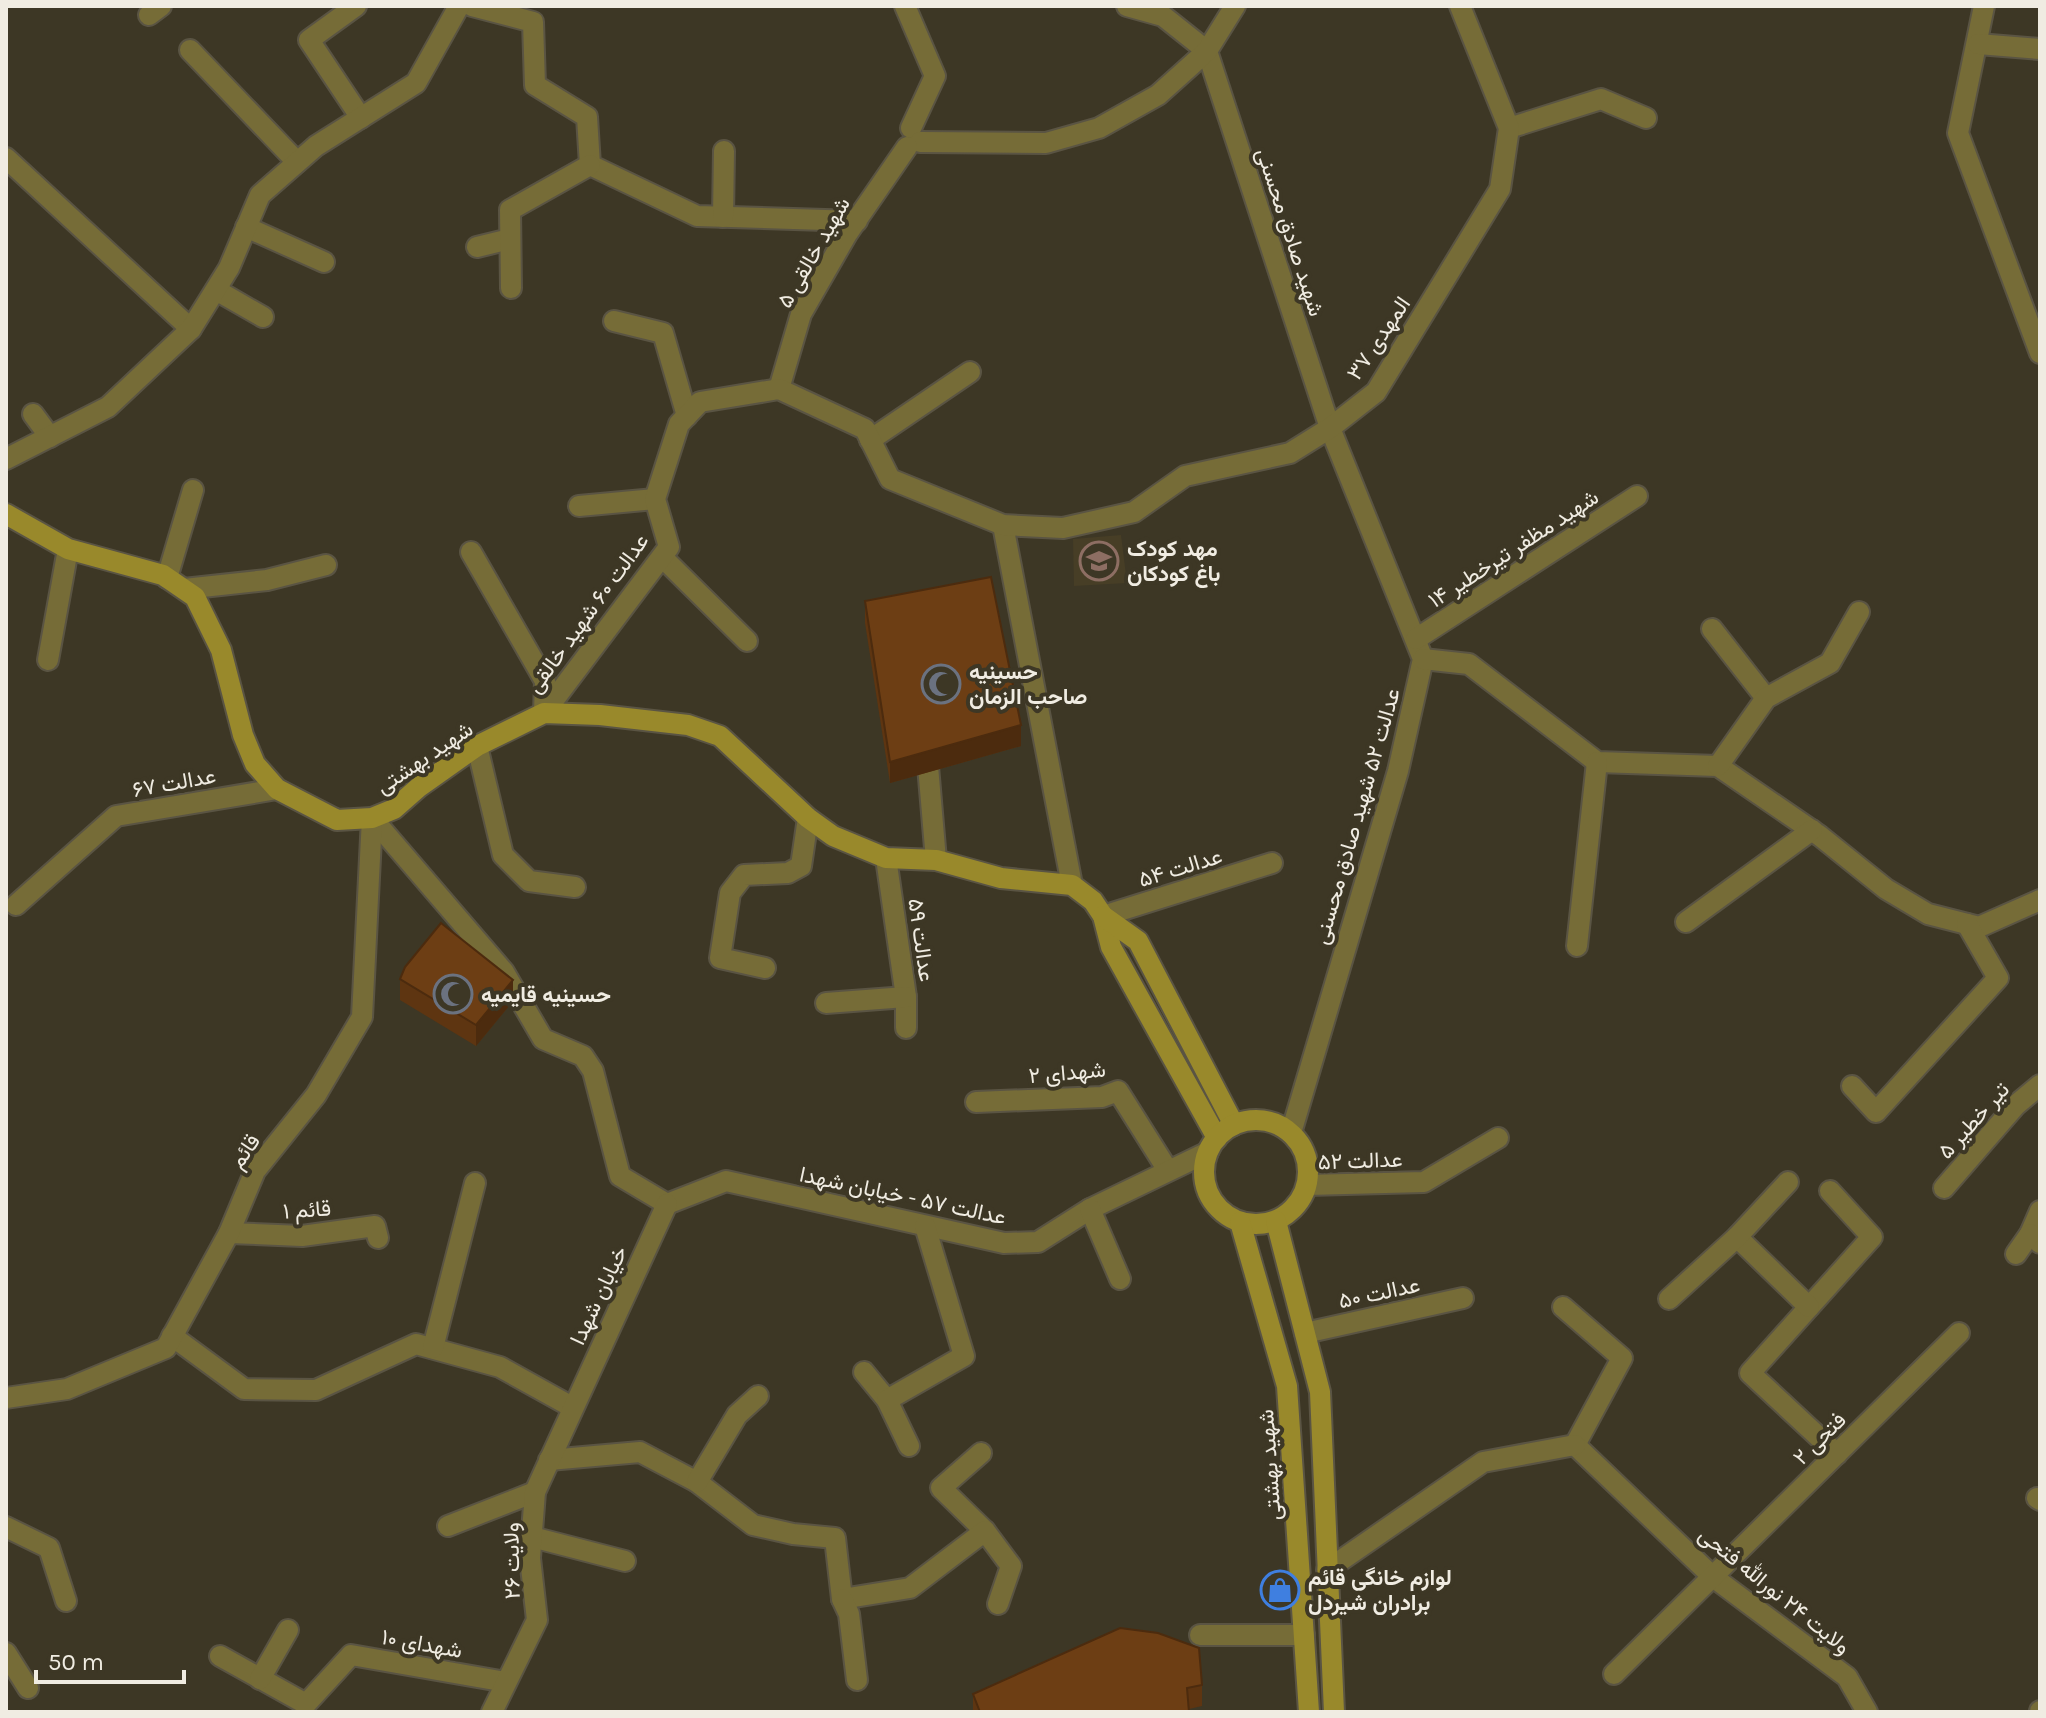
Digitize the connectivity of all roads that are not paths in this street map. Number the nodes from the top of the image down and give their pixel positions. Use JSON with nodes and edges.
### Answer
{"nodes":[{"id":1,"x":356,"y":6,"type":"edge"},
{"id":2,"x":459,"y":6,"type":"edge"},
{"id":3,"x":472,"y":6,"type":"edge"},
{"id":4,"x":905,"y":6,"type":"edge"},
{"id":5,"x":1127,"y":6,"type":"edge"},
{"id":6,"x":1235,"y":6,"type":"edge"},
{"id":7,"x":1460,"y":6,"type":"edge"},
{"id":8,"x":1984,"y":6,"type":"edge"},
{"id":9,"x":1978,"y":44,"type":"junction"},
{"id":10,"x":2040,"y":49,"type":"edge"},
{"id":11,"x":190,"y":50,"type":"dead end"},
{"id":12,"x":1207,"y":51,"type":"junction"},
{"id":13,"x":361,"y":118,"type":"junction"},
{"id":14,"x":1646,"y":118,"type":"dead end"},
{"id":15,"x":1509,"y":128,"type":"junction"},
{"id":16,"x":913,"y":139,"type":"junction"},
{"id":17,"x":724,"y":151,"type":"dead end"},
{"id":18,"x":7,"y":157,"type":"edge"},
{"id":19,"x":297,"y":162,"type":"junction"},
{"id":20,"x":590,"y":165,"type":"junction"},
{"id":21,"x":723,"y":217,"type":"junction"},
{"id":22,"x":857,"y":221,"type":"junction"},
{"id":23,"x":246,"y":227,"type":"junction"},
{"id":24,"x":510,"y":239,"type":"junction"},
{"id":25,"x":477,"y":247,"type":"dead end"},
{"id":26,"x":324,"y":262,"type":"dead end"},
{"id":27,"x":511,"y":288,"type":"dead end"},
{"id":28,"x":216,"y":290,"type":"junction"},
{"id":29,"x":263,"y":317,"type":"dead end"},
{"id":30,"x":614,"y":321,"type":"dead end"},
{"id":31,"x":191,"y":329,"type":"junction"},
{"id":32,"x":2040,"y":353,"type":"edge"},
{"id":33,"x":970,"y":372,"type":"dead end"},
{"id":34,"x":779,"y":389,"type":"junction"},
{"id":35,"x":33,"y":414,"type":"dead end"},
{"id":36,"x":687,"y":416,"type":"junction"},
{"id":37,"x":1330,"y":428,"type":"junction"},
{"id":38,"x":50,"y":437,"type":"junction"},
{"id":39,"x":870,"y":440,"type":"junction"},
{"id":40,"x":6,"y":459,"type":"edge"},
{"id":41,"x":193,"y":490,"type":"dead end"},
{"id":42,"x":1637,"y":496,"type":"dead end"},
{"id":43,"x":655,"y":499,"type":"junction"},
{"id":44,"x":579,"y":506,"type":"dead end"},
{"id":45,"x":6,"y":514,"type":"edge"},
{"id":46,"x":1003,"y":525,"type":"junction"},
{"id":47,"x":68,"y":549,"type":"junction"},
{"id":48,"x":471,"y":552,"type":"dead end"},
{"id":49,"x":662,"y":557,"type":"junction"},
{"id":50,"x":326,"y":565,"type":"dead end"},
{"id":51,"x":175,"y":583,"type":"junction"},
{"id":52,"x":1859,"y":612,"type":"dead end"},
{"id":53,"x":1712,"y":629,"type":"dead end"},
{"id":54,"x":747,"y":641,"type":"dead end"},
{"id":55,"x":1420,"y":649,"type":"junction"},
{"id":56,"x":48,"y":660,"type":"dead end"},
{"id":57,"x":1766,"y":698,"type":"junction"},
{"id":58,"x":544,"y":713,"type":"junction"},
{"id":59,"x":477,"y":746,"type":"junction"},
{"id":60,"x":1597,"y":762,"type":"junction"},
{"id":61,"x":928,"y":766,"type":"edge"},
{"id":62,"x":1718,"y":766,"type":"junction"},
{"id":63,"x":277,"y":789,"type":"junction"},
{"id":64,"x":372,"y":818,"type":"junction"},
{"id":65,"x":808,"y":818,"type":"junction"},
{"id":66,"x":1812,"y":830,"type":"junction"},
{"id":67,"x":886,"y":858,"type":"junction"},
{"id":68,"x":936,"y":860,"type":"junction"},
{"id":69,"x":1272,"y":863,"type":"dead end"},
{"id":70,"x":1072,"y":885,"type":"junction"},
{"id":71,"x":575,"y":887,"type":"dead end"},
{"id":72,"x":2040,"y":900,"type":"edge"},
{"id":73,"x":16,"y":905,"type":"dead end"},
{"id":74,"x":1103,"y":916,"type":"junction"},
{"id":75,"x":1686,"y":922,"type":"dead end"},
{"id":76,"x":1967,"y":924,"type":"junction"},
{"id":77,"x":1577,"y":946,"type":"dead end"},
{"id":78,"x":765,"y":968,"type":"dead end"},
{"id":79,"x":906,"y":997,"type":"junction"},
{"id":80,"x":826,"y":1003,"type":"dead end"},
{"id":81,"x":906,"y":1028,"type":"dead end"},
{"id":82,"x":2040,"y":1085,"type":"edge"},
{"id":83,"x":1852,"y":1086,"type":"dead end"},
{"id":84,"x":976,"y":1102,"type":"dead end"},
{"id":85,"x":1291,"y":1133,"type":"junction"},
{"id":86,"x":1220,"y":1138,"type":"junction"},
{"id":87,"x":1498,"y":1138,"type":"dead end"},
{"id":88,"x":1167,"y":1169,"type":"junction"},
{"id":89,"x":1788,"y":1182,"type":"dead end"},
{"id":90,"x":475,"y":1183,"type":"dead end"},
{"id":91,"x":1307,"y":1185,"type":"junction"},
{"id":92,"x":1944,"y":1188,"type":"dead end"},
{"id":93,"x":1830,"y":1191,"type":"dead end"},
{"id":94,"x":667,"y":1204,"type":"junction"},
{"id":95,"x":1090,"y":1209,"type":"junction"},
{"id":96,"x":2040,"y":1211,"type":"edge"},
{"id":97,"x":1276,"y":1221,"type":"junction"},
{"id":98,"x":1240,"y":1222,"type":"junction"},
{"id":99,"x":925,"y":1226,"type":"junction"},
{"id":100,"x":229,"y":1233,"type":"junction"},
{"id":101,"x":1737,"y":1237,"type":"junction"},
{"id":102,"x":378,"y":1238,"type":"dead end"},
{"id":103,"x":2035,"y":1238,"type":"edge"},
{"id":104,"x":2016,"y":1254,"type":"dead end"},
{"id":105,"x":1120,"y":1279,"type":"dead end"},
{"id":106,"x":1463,"y":1298,"type":"dead end"},
{"id":107,"x":1669,"y":1299,"type":"dead end"},
{"id":108,"x":1563,"y":1307,"type":"dead end"},
{"id":109,"x":1809,"y":1307,"type":"junction"},
{"id":110,"x":1305,"y":1333,"type":"junction"},
{"id":111,"x":1959,"y":1333,"type":"dead end"},
{"id":112,"x":172,"y":1336,"type":"junction"},
{"id":113,"x":433,"y":1348,"type":"junction"},
{"id":114,"x":864,"y":1372,"type":"dead end"},
{"id":115,"x":6,"y":1396,"type":"edge"},
{"id":116,"x":758,"y":1396,"type":"dead end"},
{"id":117,"x":887,"y":1400,"type":"junction"},
{"id":118,"x":572,"y":1407,"type":"junction"},
{"id":119,"x":1575,"y":1445,"type":"junction"},
{"id":120,"x":909,"y":1446,"type":"dead end"},
{"id":121,"x":981,"y":1453,"type":"dead end"},
{"id":122,"x":1837,"y":1454,"type":"junction"},
{"id":123,"x":549,"y":1460,"type":"junction"},
{"id":124,"x":697,"y":1482,"type":"junction"},
{"id":125,"x":535,"y":1492,"type":"junction"},
{"id":126,"x":448,"y":1526,"type":"dead end"},
{"id":127,"x":6,"y":1527,"type":"edge"},
{"id":128,"x":985,"y":1531,"type":"junction"},
{"id":129,"x":532,"y":1537,"type":"junction"},
{"id":130,"x":625,"y":1561,"type":"dead end"},
{"id":131,"x":1327,"y":1570,"type":"junction"},
{"id":132,"x":1713,"y":1577,"type":"junction"},
{"id":133,"x":842,"y":1599,"type":"junction"},
{"id":134,"x":66,"y":1601,"type":"dead end"},
{"id":135,"x":998,"y":1604,"type":"dead end"},
{"id":136,"x":288,"y":1630,"type":"dead end"},
{"id":137,"x":1200,"y":1635,"type":"dead end"},
{"id":138,"x":1304,"y":1635,"type":"junction"},
{"id":139,"x":6,"y":1653,"type":"edge"},
{"id":140,"x":220,"y":1656,"type":"dead end"},
{"id":141,"x":1614,"y":1674,"type":"dead end"},
{"id":142,"x":260,"y":1679,"type":"junction"},
{"id":143,"x":857,"y":1680,"type":"dead end"},
{"id":144,"x":506,"y":1682,"type":"junction"},
{"id":145,"x":28,"y":1688,"type":"dead end"},
{"id":146,"x":492,"y":1712,"type":"edge"},
{"id":147,"x":1309,"y":1712,"type":"edge"},
{"id":148,"x":1334,"y":1712,"type":"edge"},
{"id":149,"x":1867,"y":1712,"type":"edge"}],
"edges":[{"from":1,"to":13,"type":"street"},
{"from":2,"to":13,"type":"street"},
{"from":3,"to":20,"type":"street"},
{"from":4,"to":16,"type":"street","name":"شهید خالقی ۵"},
{"from":5,"to":12,"type":"street"},
{"from":6,"to":12,"type":"street"},
{"from":7,"to":15,"type":"street"},
{"from":8,"to":9,"type":"street"},
{"from":9,"to":10,"type":"street"},
{"from":9,"to":32,"type":"street"},
{"from":11,"to":19,"type":"street"},
{"from":12,"to":16,"type":"street"},
{"from":12,"to":37,"type":"street","name":"شهید صادق محسنی"},
{"from":13,"to":19,"type":"street"},
{"from":14,"to":15,"type":"street"},
{"from":15,"to":37,"type":"street","name":"المهدی ۳۷"},
{"from":16,"to":22,"type":"street","name":"شهید خالقی ۵"},
{"from":17,"to":21,"type":"street"},
{"from":18,"to":31,"type":"street"},
{"from":19,"to":23,"type":"street"},
{"from":20,"to":21,"type":"street"},
{"from":20,"to":24,"type":"street"},
{"from":21,"to":22,"type":"street"},
{"from":22,"to":34,"type":"street","name":"شهید خالقی ۵"},
{"from":23,"to":26,"type":"street"},
{"from":23,"to":28,"type":"street"},
{"from":24,"to":25,"type":"street"},
{"from":24,"to":27,"type":"street"},
{"from":28,"to":29,"type":"street"},
{"from":28,"to":31,"type":"street"},
{"from":30,"to":36,"type":"street"},
{"from":31,"to":38,"type":"street"},
{"from":33,"to":39,"type":"street"},
{"from":34,"to":36,"type":"street"},
{"from":34,"to":39,"type":"street"},
{"from":35,"to":38,"type":"street"},
{"from":36,"to":43,"type":"street"},
{"from":37,"to":46,"type":"street","name":"المهدی ۳۷"},
{"from":37,"to":55,"type":"street"},
{"from":38,"to":40,"type":"street"},
{"from":39,"to":46,"type":"street","name":"المهدی ۳۷"},
{"from":41,"to":51,"type":"street"},
{"from":42,"to":55,"type":"street","name":"شهید مظفر تیرخطیر ۱۴"},
{"from":43,"to":44,"type":"street"},
{"from":43,"to":49,"type":"street","name":"عدالت ۶۰ شهید خالقی"},
{"from":45,"to":47,"type":"main road"},
{"from":46,"to":70,"type":"street"},
{"from":47,"to":51,"type":"main road"},
{"from":47,"to":56,"type":"street"},
{"from":48,"to":58,"type":"street"},
{"from":49,"to":54,"type":"street"},
{"from":49,"to":58,"type":"street","name":"عدالت ۶۰ شهید خالقی"},
{"from":50,"to":51,"type":"street"},
{"from":51,"to":63,"type":"main road","name":"شهید بهشتی"},
{"from":52,"to":57,"type":"street"},
{"from":53,"to":57,"type":"street"},
{"from":55,"to":60,"type":"street"},
{"from":55,"to":85,"type":"street","name":"عدالت ۵۲ شهید صادق محسنی"},
{"from":57,"to":62,"type":"street"},
{"from":58,"to":59,"type":"main road","name":"شهید بهشتی"},
{"from":58,"to":65,"type":"main road"},
{"from":59,"to":64,"type":"main road","name":"شهید بهشتی"},
{"from":59,"to":71,"type":"street"},
{"from":60,"to":62,"type":"street"},
{"from":60,"to":77,"type":"street"},
{"from":61,"to":68,"type":"street"},
{"from":62,"to":66,"type":"street"},
{"from":63,"to":64,"type":"main road","name":"شهید بهشتی"},
{"from":63,"to":73,"type":"street","name":"عدالت ۶۷"},
{"from":64,"to":94,"type":"street"},
{"from":64,"to":100,"type":"street","name":"قائم"},
{"from":65,"to":67,"type":"main road"},
{"from":65,"to":78,"type":"street"},
{"from":66,"to":75,"type":"street"},
{"from":66,"to":76,"type":"street"},
{"from":67,"to":68,"type":"main road"},
{"from":67,"to":79,"type":"street","name":"عدالت ۵۹"},
{"from":68,"to":70,"type":"main road"},
{"from":69,"to":74,"type":"street","name":"عدالت ۵۴"},
{"from":70,"to":74,"type":"main road"},
{"from":72,"to":76,"type":"street"},
{"from":74,"to":86,"type":"main road"},
{"from":76,"to":83,"type":"street"},
{"from":79,"to":80,"type":"street"},
{"from":79,"to":81,"type":"street","name":"عدالت ۵۹"},
{"from":82,"to":92,"type":"street","name":"تیر خطیر ۵"},
{"from":84,"to":88,"type":"street","name":"شهدای ۲"},
{"from":85,"to":86,"type":"main road"},
{"from":85,"to":91,"type":"main road"},
{"from":86,"to":88,"type":"street","name":"عدالت ۵۷ - خیابان شهدا"},
{"from":86,"to":98,"type":"main road"},
{"from":87,"to":91,"type":"street","name":"عدالت ۵۲"},
{"from":88,"to":95,"type":"street","name":"عدالت ۵۷ - خیابان شهدا"},
{"from":89,"to":101,"type":"street"},
{"from":90,"to":113,"type":"street"},
{"from":91,"to":97,"type":"main road"},
{"from":93,"to":109,"type":"street"},
{"from":94,"to":99,"type":"street","name":"عدالت ۵۷ - خیابان شهدا"},
{"from":94,"to":118,"type":"street","name":"خیابان شهدا"},
{"from":95,"to":99,"type":"street","name":"عدالت ۵۷ - خیابان شهدا"},
{"from":95,"to":105,"type":"street"},
{"from":96,"to":103,"type":"street"},
{"from":97,"to":98,"type":"main road"},
{"from":97,"to":110,"type":"main road"},
{"from":98,"to":138,"type":"main road","name":"شهید بهشتی"},
{"from":99,"to":117,"type":"street"},
{"from":100,"to":102,"type":"street","name":"قائم ۱"},
{"from":100,"to":112,"type":"street","name":"قائم"},
{"from":101,"to":107,"type":"street"},
{"from":101,"to":109,"type":"street"},
{"from":103,"to":104,"type":"street"},
{"from":106,"to":110,"type":"street","name":"عدالت ۵۰"},
{"from":108,"to":119,"type":"street"},
{"from":109,"to":122,"type":"street"},
{"from":110,"to":131,"type":"main road"},
{"from":111,"to":122,"type":"street","name":"فتحی ۲"},
{"from":112,"to":113,"type":"street"},
{"from":112,"to":115,"type":"street","name":"قائم"},
{"from":113,"to":118,"type":"street"},
{"from":114,"to":117,"type":"street"},
{"from":116,"to":124,"type":"street"},
{"from":117,"to":120,"type":"street"},
{"from":118,"to":123,"type":"street","name":"ولایت ۲۶"},
{"from":119,"to":131,"type":"street"},
{"from":119,"to":132,"type":"street","name":"ولایت ۲۴ نورالله فتحی"},
{"from":121,"to":128,"type":"street"},
{"from":122,"to":132,"type":"street","name":"فتحی ۲"},
{"from":123,"to":124,"type":"street"},
{"from":123,"to":125,"type":"street","name":"ولایت ۲۶"},
{"from":124,"to":133,"type":"street"},
{"from":125,"to":126,"type":"street"},
{"from":125,"to":129,"type":"street","name":"ولایت ۲۶"},
{"from":127,"to":134,"type":"street"},
{"from":128,"to":133,"type":"street"},
{"from":128,"to":135,"type":"street"},
{"from":129,"to":130,"type":"street"},
{"from":129,"to":144,"type":"street","name":"ولایت ۲۶"},
{"from":131,"to":148,"type":"main road"},
{"from":132,"to":141,"type":"street","name":"فتحی ۲"},
{"from":132,"to":149,"type":"street","name":"ولایت ۲۴ نورالله فتحی"},
{"from":133,"to":143,"type":"street"},
{"from":136,"to":142,"type":"street"},
{"from":137,"to":138,"type":"street"},
{"from":138,"to":147,"type":"main road","name":"شهید بهشتی"},
{"from":139,"to":145,"type":"street"},
{"from":140,"to":142,"type":"street","name":"شهدای ۱۰"},
{"from":142,"to":144,"type":"street","name":"شهدای ۱۰"},
{"from":144,"to":146,"type":"street","name":"ولایت ۲۶"}]}
